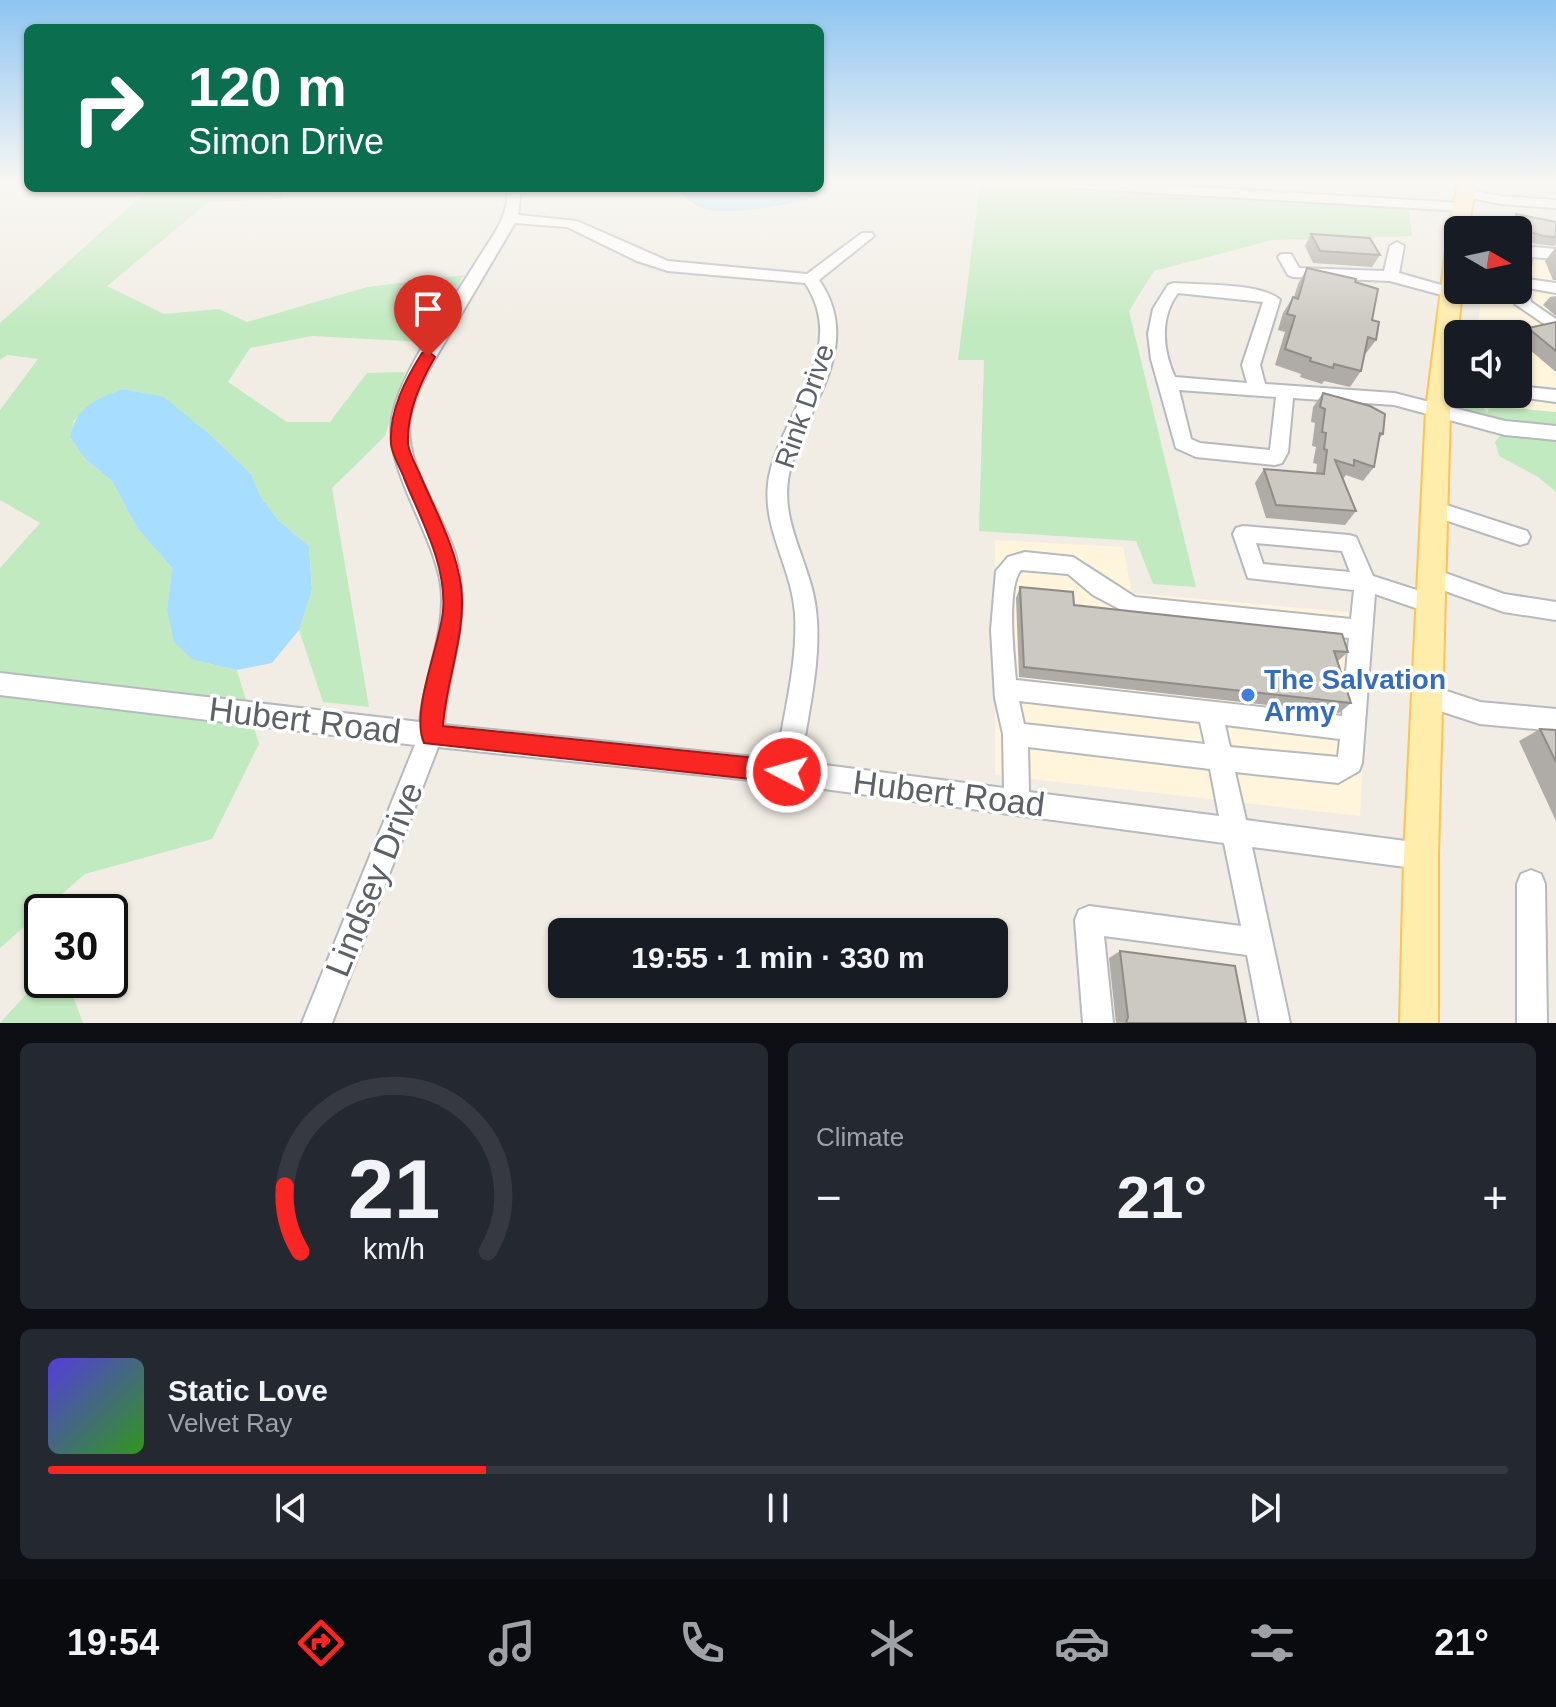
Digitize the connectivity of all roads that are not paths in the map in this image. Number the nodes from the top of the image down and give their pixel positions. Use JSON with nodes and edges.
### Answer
{"nodes":[{"id":1,"x":502,"y":232,"type":"edge"},
{"id":2,"x":589,"y":232,"type":"edge"},
{"id":3,"x":867,"y":236,"type":"dead end"},
{"id":4,"x":1397,"y":246,"type":"dead end"},
{"id":5,"x":1532,"y":252,"type":"edge"},
{"id":6,"x":1556,"y":254,"type":"edge"},
{"id":7,"x":1286,"y":257,"type":"dead end"},
{"id":8,"x":1391,"y":276,"type":"junction"},
{"id":9,"x":810,"y":279,"type":"junction"},
{"id":10,"x":1532,"y":284,"type":"edge"},
{"id":11,"x":1556,"y":288,"type":"edge"},
{"id":12,"x":1444,"y":291,"type":"edge"},
{"id":13,"x":1523,"y":304,"type":"edge"},
{"id":14,"x":1556,"y":327,"type":"edge"},
{"id":15,"x":1169,"y":383,"type":"junction"},
{"id":16,"x":1258,"y":390,"type":"junction"},
{"id":17,"x":1444,"y":391,"type":"edge"},
{"id":18,"x":1285,"y":392,"type":"junction"},
{"id":19,"x":1532,"y":393,"type":"edge"},
{"id":20,"x":1556,"y":396,"type":"edge"},
{"id":21,"x":1438,"y":410,"type":"junction"},
{"id":22,"x":1556,"y":433,"type":"edge"},
{"id":23,"x":1434,"y":509,"type":"junction"},
{"id":24,"x":1520,"y":537,"type":"dead end"},
{"id":25,"x":1365,"y":582,"type":"junction"},
{"id":26,"x":1431,"y":591,"type":"junction"},
{"id":27,"x":1556,"y":611,"type":"edge"},
{"id":28,"x":1360,"y":630,"type":"junction"},
{"id":29,"x":0,"y":684,"type":"edge"},
{"id":30,"x":1006,"y":689,"type":"junction"},
{"id":31,"x":1428,"y":696,"type":"junction"},
{"id":32,"x":1210,"y":713,"type":"junction"},
{"id":33,"x":1556,"y":720,"type":"edge"},
{"id":34,"x":1352,"y":729,"type":"junction"},
{"id":35,"x":1015,"y":734,"type":"junction"},
{"id":36,"x":431,"y":735,"type":"junction"},
{"id":37,"x":1220,"y":758,"type":"junction"},
{"id":38,"x":787,"y":772,"type":"junction"},
{"id":39,"x":1017,"y":802,"type":"junction"},
{"id":40,"x":1237,"y":831,"type":"junction"},
{"id":41,"x":1421,"y":856,"type":"junction"},
{"id":42,"x":1531,"y":884,"type":"dead end"},
{"id":43,"x":1258,"y":942,"type":"junction"},
{"id":44,"x":317,"y":1023,"type":"edge"},
{"id":45,"x":1098,"y":1023,"type":"edge"},
{"id":46,"x":1275,"y":1023,"type":"edge"},
{"id":47,"x":1419,"y":1023,"type":"edge"},
{"id":48,"x":1532,"y":1023,"type":"edge"}],
"edges":[{"from":1,"to":36,"type":"street","name":"Lindsey Drive"},
{"from":2,"to":9,"type":"street"},
{"from":3,"to":9,"type":"street"},
{"from":4,"to":8,"type":"street"},
{"from":5,"to":6,"type":"street"},
{"from":7,"to":8,"type":"street"},
{"from":8,"to":12,"type":"street"},
{"from":9,"to":38,"type":"street","name":"Rink Drive"},
{"from":10,"to":11,"type":"street"},
{"from":13,"to":14,"type":"street"},
{"from":15,"to":16,"type":"street"},
{"from":15,"to":16,"type":"street"},
{"from":15,"to":18,"type":"street"},
{"from":16,"to":18,"type":"street"},
{"from":17,"to":21,"type":"main road"},
{"from":18,"to":21,"type":"street"},
{"from":19,"to":20,"type":"street"},
{"from":21,"to":22,"type":"street"},
{"from":21,"to":23,"type":"main road"},
{"from":23,"to":24,"type":"street"},
{"from":23,"to":26,"type":"main road"},
{"from":25,"to":25,"type":"street"},
{"from":25,"to":26,"type":"street"},
{"from":25,"to":28,"type":"street"},
{"from":26,"to":27,"type":"street"},
{"from":26,"to":31,"type":"main road"},
{"from":28,"to":30,"type":"street"},
{"from":28,"to":34,"type":"street"},
{"from":29,"to":36,"type":"street","name":"Hubert Road"},
{"from":30,"to":32,"type":"street"},
{"from":30,"to":35,"type":"street"},
{"from":31,"to":33,"type":"street"},
{"from":31,"to":41,"type":"main road"},
{"from":32,"to":34,"type":"street"},
{"from":32,"to":37,"type":"street"},
{"from":34,"to":37,"type":"street"},
{"from":35,"to":37,"type":"street"},
{"from":35,"to":39,"type":"street"},
{"from":36,"to":38,"type":"street","name":"Hubert Road"},
{"from":36,"to":44,"type":"street","name":"Lindsey Drive"},
{"from":37,"to":40,"type":"street"},
{"from":38,"to":39,"type":"street","name":"Hubert Road"},
{"from":39,"to":40,"type":"street","name":"Hubert Road"},
{"from":40,"to":41,"type":"street","name":"Hubert Road"},
{"from":40,"to":43,"type":"street"},
{"from":41,"to":47,"type":"main road"},
{"from":42,"to":48,"type":"street"},
{"from":43,"to":45,"type":"street"},
{"from":43,"to":46,"type":"street"}]}
